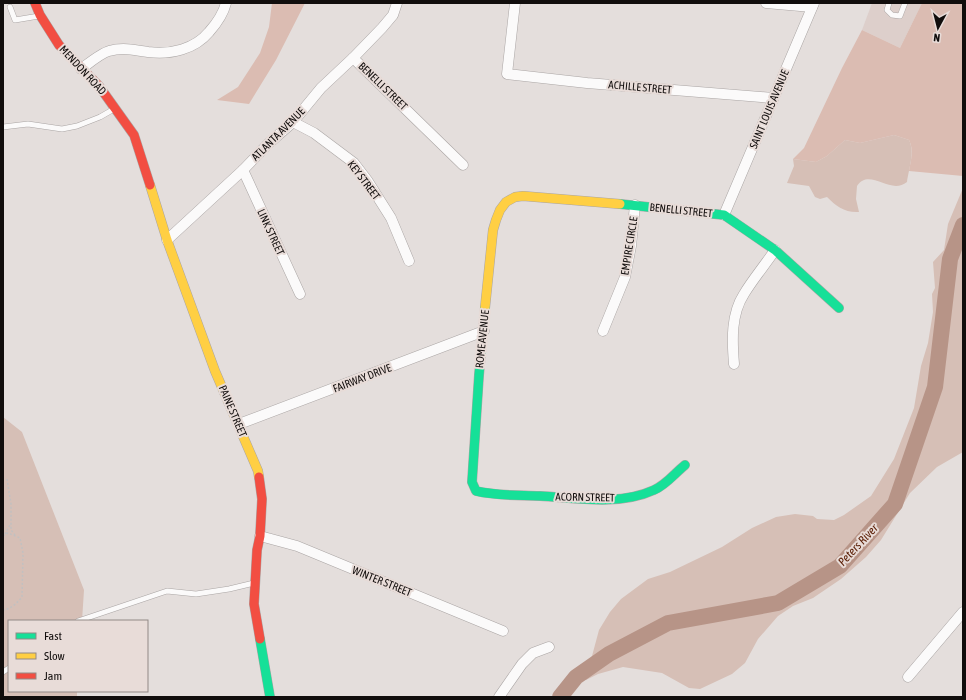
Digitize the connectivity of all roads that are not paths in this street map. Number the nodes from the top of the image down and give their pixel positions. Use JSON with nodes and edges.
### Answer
{"nodes":[{"id":1,"x":35,"y":3,"type":"edge"},
{"id":2,"x":226,"y":3,"type":"edge"},
{"id":3,"x":397,"y":3,"type":"edge"},
{"id":4,"x":515,"y":3,"type":"edge"},
{"id":5,"x":766,"y":3,"type":"edge"},
{"id":6,"x":889,"y":3,"type":"edge"},
{"id":7,"x":905,"y":3,"type":"edge"},
{"id":8,"x":813,"y":5,"type":"edge"},
{"id":9,"x":10,"y":7,"type":"dead end"},
{"id":10,"x":40,"y":15,"type":"junction"},
{"id":11,"x":353,"y":58,"type":"junction"},
{"id":12,"x":81,"y":69,"type":"junction"},
{"id":13,"x":773,"y":98,"type":"junction"},
{"id":14,"x":115,"y":109,"type":"junction"},
{"id":15,"x":293,"y":122,"type":"junction"},
{"id":16,"x":3,"y":127,"type":"edge"},
{"id":17,"x":134,"y":135,"type":"joint"},
{"id":18,"x":463,"y":165,"type":"dead end"},
{"id":19,"x":243,"y":170,"type":"junction"},
{"id":20,"x":515,"y":197,"type":"joint"},
{"id":21,"x":635,"y":205,"type":"junction"},
{"id":22,"x":724,"y":215,"type":"junction"},
{"id":23,"x":167,"y":240,"type":"junction"},
{"id":24,"x":775,"y":250,"type":"junction"},
{"id":25,"x":409,"y":261,"type":"dead end"},
{"id":26,"x":300,"y":294,"type":"dead end"},
{"id":27,"x":839,"y":308,"type":"dead end"},
{"id":28,"x":484,"y":331,"type":"junction"},
{"id":29,"x":603,"y":331,"type":"dead end"},
{"id":30,"x":734,"y":364,"type":"dead end"},
{"id":31,"x":239,"y":424,"type":"junction"},
{"id":32,"x":685,"y":465,"type":"dead end"},
{"id":33,"x":476,"y":490,"type":"joint"},
{"id":34,"x":260,"y":536,"type":"junction"},
{"id":35,"x":255,"y":583,"type":"junction"},
{"id":36,"x":963,"y":612,"type":"edge"},
{"id":37,"x":81,"y":620,"type":"edge"},
{"id":38,"x":503,"y":631,"type":"dead end"},
{"id":39,"x":549,"y":647,"type":"dead end"},
{"id":40,"x":908,"y":677,"type":"dead end"},
{"id":41,"x":270,"y":697,"type":"edge"},
{"id":42,"x":499,"y":697,"type":"edge"}],
"edges":[{"from":1,"to":10,"type":"street","name":"MENDON ROAD"},
{"from":2,"to":12,"type":"street"},
{"from":3,"to":11,"type":"street","name":"ATLANTA AVENUE"},
{"from":4,"to":13,"type":"street","name":"ACHILLE STREET"},
{"from":5,"to":8,"type":"street"},
{"from":6,"to":7,"type":"lane"},
{"from":8,"to":13,"type":"street","name":"SAINT LOUIS AVENUE"},
{"from":9,"to":10,"type":"lane"},
{"from":10,"to":12,"type":"street","name":"MENDON ROAD"},
{"from":11,"to":15,"type":"street","name":"ATLANTA AVENUE"},
{"from":11,"to":18,"type":"street","name":"BENELLI STREET"},
{"from":12,"to":14,"type":"street","name":"MENDON ROAD"},
{"from":13,"to":22,"type":"street","name":"SAINT LOUIS AVENUE"},
{"from":14,"to":16,"type":"lane"},
{"from":14,"to":17,"type":"street","name":"MENDON ROAD"},
{"from":15,"to":19,"type":"street","name":"ATLANTA AVENUE"},
{"from":15,"to":25,"type":"street","name":"KEY STREET"},
{"from":17,"to":23,"type":"street","name":"PAINE STREET"},
{"from":19,"to":23,"type":"street","name":"ATLANTA AVENUE"},
{"from":19,"to":26,"type":"street","name":"LINK STREET"},
{"from":20,"to":21,"type":"street","name":"BENELLI STREET"},
{"from":20,"to":28,"type":"street","name":"ROME AVENUE"},
{"from":21,"to":22,"type":"street","name":"BENELLI STREET"},
{"from":21,"to":29,"type":"street","name":"EMPIRE CIRCLE"},
{"from":22,"to":24,"type":"street","name":"BENELLI STREET"},
{"from":23,"to":31,"type":"street","name":"PAINE STREET"},
{"from":24,"to":27,"type":"street","name":"BENELLI STREET"},
{"from":24,"to":30,"type":"street"},
{"from":28,"to":31,"type":"street","name":"FAIRWAY DRIVE"},
{"from":28,"to":33,"type":"street","name":"ROME AVENUE"},
{"from":31,"to":34,"type":"street","name":"PAINE STREET"},
{"from":32,"to":33,"type":"street","name":"ACORN STREET"},
{"from":34,"to":35,"type":"street","name":"PAINE STREET"},
{"from":34,"to":38,"type":"street","name":"WINTER STREET"},
{"from":35,"to":37,"type":"lane"},
{"from":35,"to":41,"type":"street","name":"PAINE STREET"},
{"from":36,"to":40,"type":"street"},
{"from":39,"to":42,"type":"street"}]}
